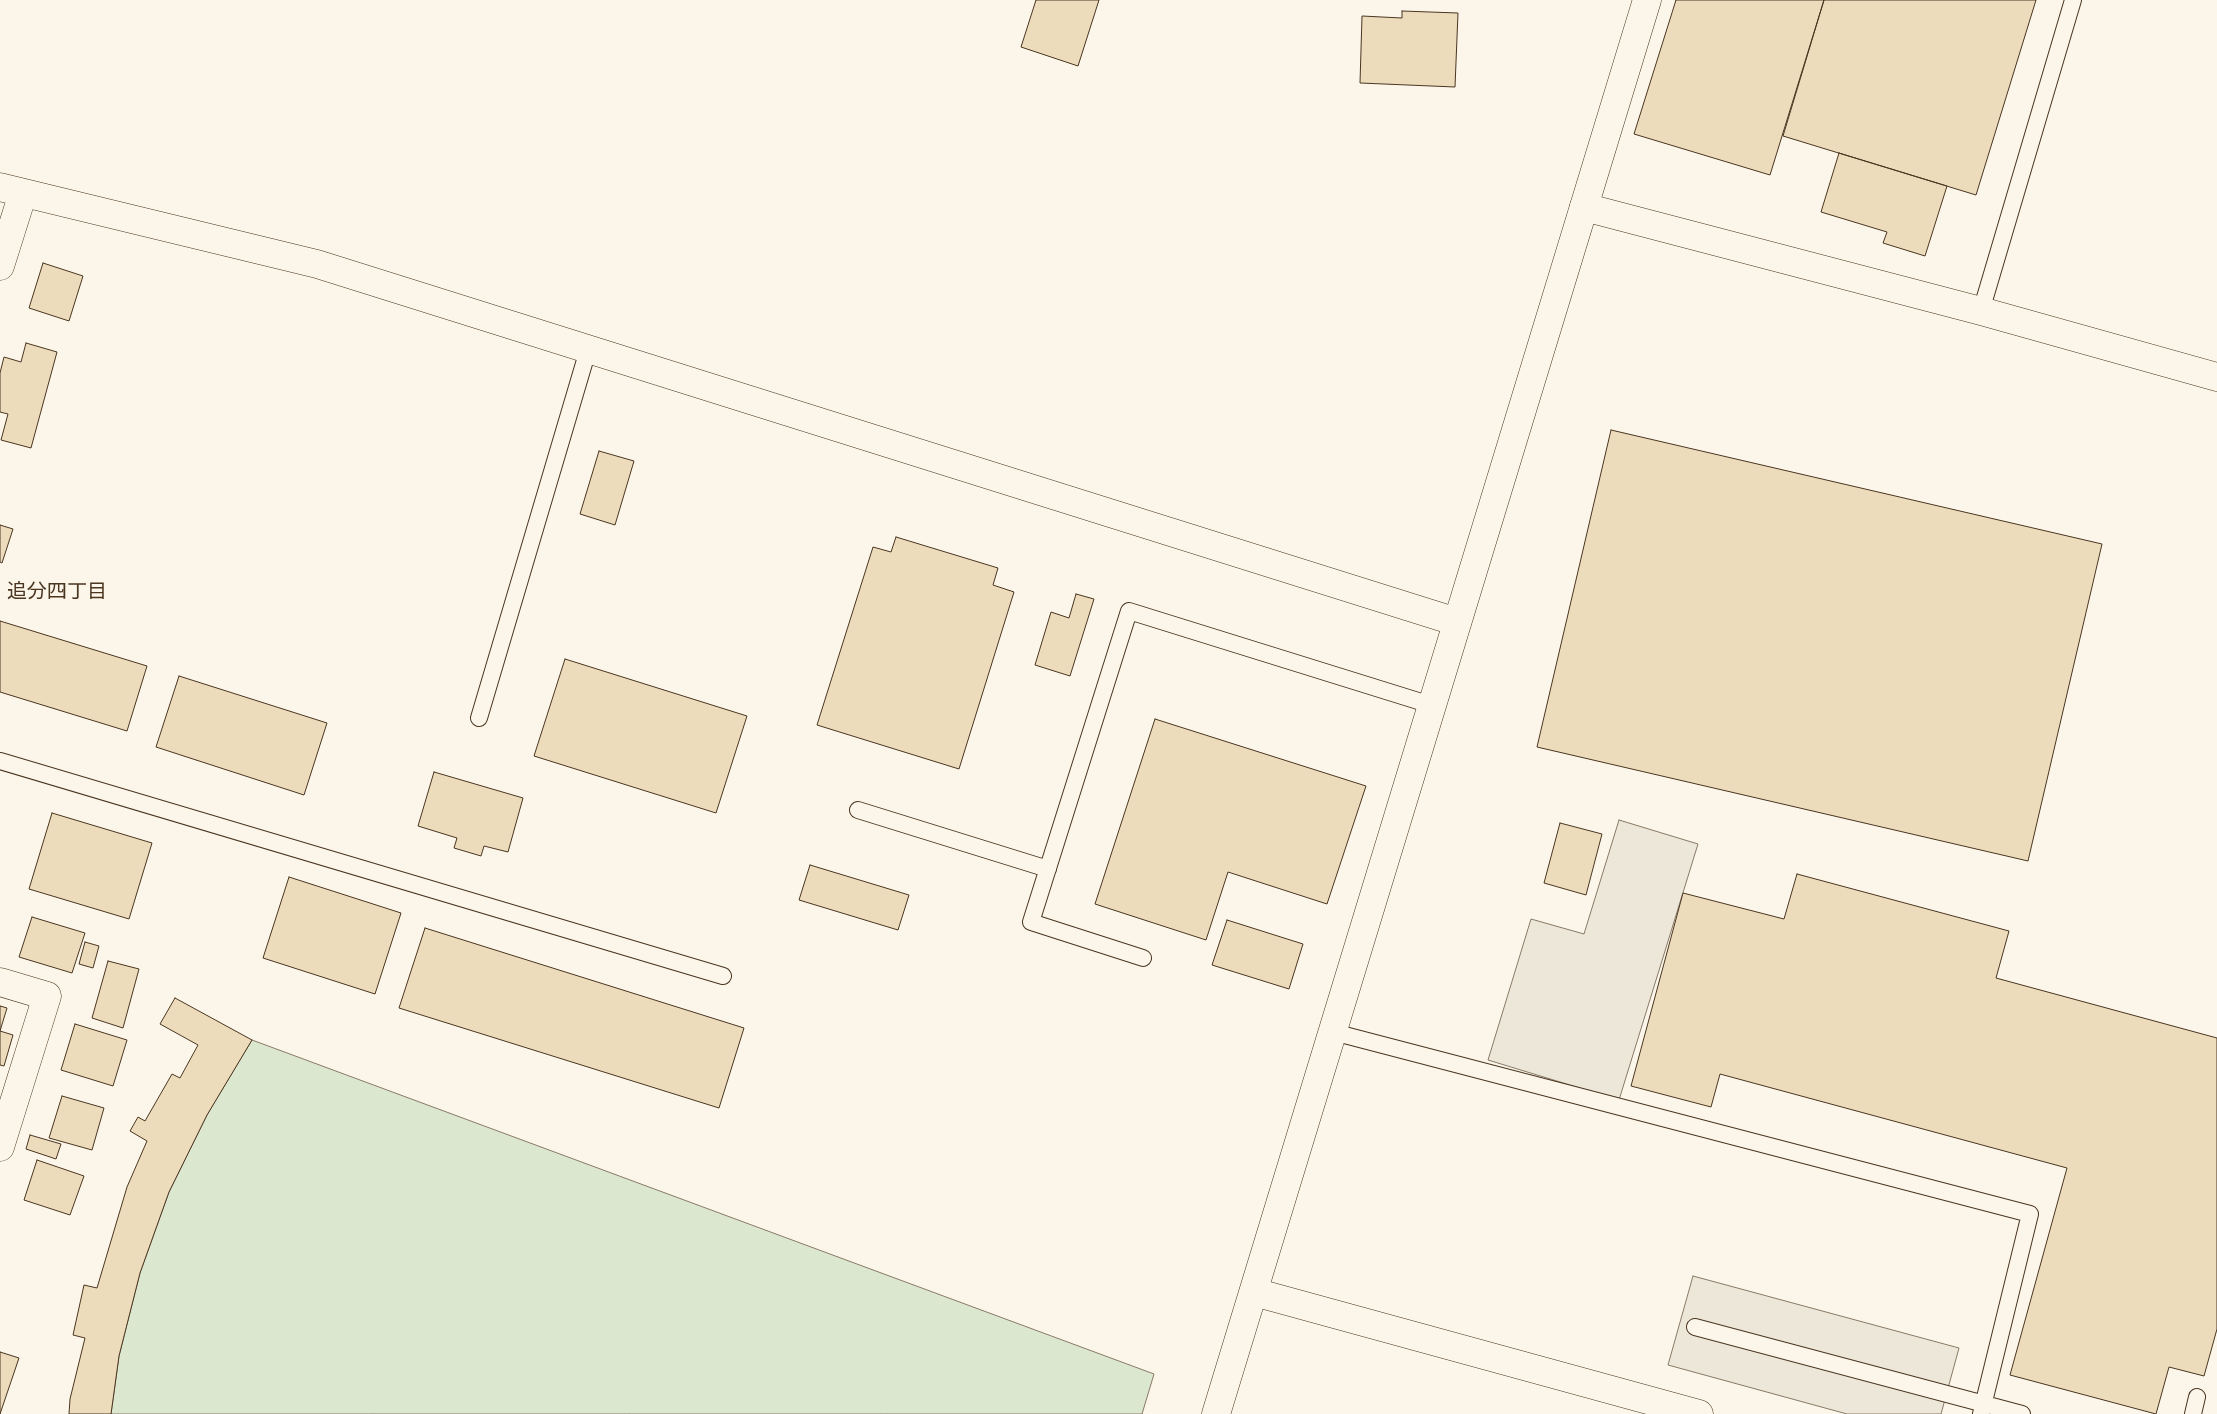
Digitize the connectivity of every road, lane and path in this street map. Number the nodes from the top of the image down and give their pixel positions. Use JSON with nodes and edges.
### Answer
{"nodes":[{"id":1,"x":1647,"y":0,"type":"edge"},
{"id":2,"x":2073,"y":0,"type":"edge"},
{"id":3,"x":11,"y":190,"type":"edge"},
{"id":4,"x":1584,"y":207,"type":"junction"},
{"id":5,"x":0,"y":266,"type":"edge"},
{"id":6,"x":1981,"y":311,"type":"junction"},
{"id":7,"x":588,"y":350,"type":"junction"},
{"id":8,"x":2217,"y":377,"type":"edge"},
{"id":9,"x":1457,"y":622,"type":"junction"},
{"id":10,"x":1432,"y":705,"type":"junction"},
{"id":11,"x":479,"y":718,"type":"dead end"},
{"id":12,"x":0,"y":760,"type":"edge"},
{"id":13,"x":858,"y":810,"type":"dead end"},
{"id":14,"x":1048,"y":869,"type":"junction"},
{"id":15,"x":1143,"y":958,"type":"dead end"},
{"id":16,"x":723,"y":976,"type":"dead end"},
{"id":17,"x":0,"y":982,"type":"edge"},
{"id":18,"x":1333,"y":1032,"type":"junction"},
{"id":19,"x":0,"y":1147,"type":"edge"},
{"id":20,"x":1254,"y":1292,"type":"junction"},
{"id":21,"x":1695,"y":1327,"type":"dead end"},
{"id":22,"x":2197,"y":1397,"type":"dead end"},
{"id":23,"x":1983,"y":1409,"type":"edge"},
{"id":24,"x":1690,"y":1413,"type":"edge"},
{"id":25,"x":1216,"y":1414,"type":"edge"},
{"id":26,"x":2022,"y":1414,"type":"edge"},
{"id":27,"x":2193,"y":1414,"type":"edge"}],
"edges":[{"from":1,"to":4,"type":"street"},
{"from":2,"to":6,"type":"lane"},
{"from":3,"to":5,"type":"street"},
{"from":3,"to":7,"type":"street"},
{"from":4,"to":6,"type":"street"},
{"from":4,"to":9,"type":"street"},
{"from":6,"to":8,"type":"street"},
{"from":7,"to":9,"type":"street"},
{"from":7,"to":11,"type":"lane"},
{"from":9,"to":10,"type":"street"},
{"from":10,"to":14,"type":"lane"},
{"from":10,"to":18,"type":"street"},
{"from":12,"to":16,"type":"lane"},
{"from":13,"to":14,"type":"lane"},
{"from":14,"to":15,"type":"lane"},
{"from":17,"to":19,"type":"street"},
{"from":18,"to":20,"type":"street"},
{"from":18,"to":23,"type":"lane"},
{"from":20,"to":24,"type":"street"},
{"from":20,"to":25,"type":"street"},
{"from":21,"to":23,"type":"lane"},
{"from":22,"to":27,"type":"lane"},
{"from":23,"to":26,"type":"lane"}]}
